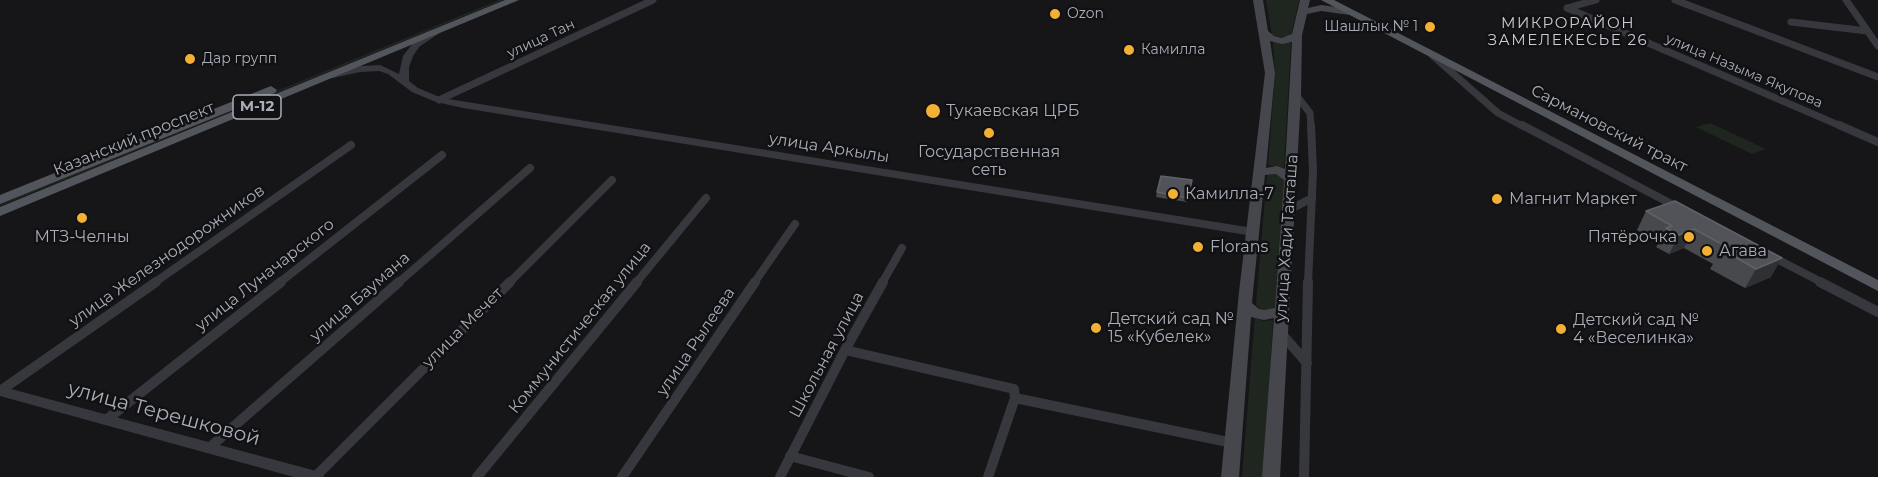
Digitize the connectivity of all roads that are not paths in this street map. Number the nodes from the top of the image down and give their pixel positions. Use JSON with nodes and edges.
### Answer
{"nodes":[{"id":1,"x":493,"y":0,"type":"edge"},
{"id":2,"x":514,"y":0,"type":"edge"},
{"id":3,"x":653,"y":0,"type":"edge"},
{"id":4,"x":1258,"y":0,"type":"edge"},
{"id":5,"x":1305,"y":0,"type":"edge"},
{"id":6,"x":1326,"y":0,"type":"edge"},
{"id":7,"x":1596,"y":0,"type":"edge"},
{"id":8,"x":1675,"y":0,"type":"edge"},
{"id":9,"x":1846,"y":0,"type":"edge"},
{"id":10,"x":1301,"y":12,"type":"junction"},
{"id":11,"x":1350,"y":12,"type":"junction"},
{"id":12,"x":1791,"y":22,"type":"dead end"},
{"id":13,"x":1867,"y":31,"type":"junction"},
{"id":14,"x":435,"y":32,"type":"junction"},
{"id":15,"x":1263,"y":32,"type":"junction"},
{"id":16,"x":1297,"y":35,"type":"junction"},
{"id":17,"x":1878,"y":46,"type":"edge"},
{"id":18,"x":1432,"y":55,"type":"junction"},
{"id":19,"x":333,"y":75,"type":"junction"},
{"id":20,"x":1878,"y":77,"type":"edge"},
{"id":21,"x":404,"y":83,"type":"junction"},
{"id":22,"x":1296,"y":95,"type":"junction"},
{"id":23,"x":439,"y":100,"type":"junction"},
{"id":24,"x":1878,"y":142,"type":"edge"},
{"id":25,"x":351,"y":145,"type":"dead end"},
{"id":26,"x":442,"y":155,"type":"dead end"},
{"id":27,"x":530,"y":168,"type":"dead end"},
{"id":28,"x":1258,"y":172,"type":"junction"},
{"id":29,"x":612,"y":180,"type":"dead end"},
{"id":30,"x":1291,"y":180,"type":"junction"},
{"id":31,"x":706,"y":198,"type":"dead end"},
{"id":32,"x":1312,"y":198,"type":"junction"},
{"id":33,"x":0,"y":200,"type":"edge"},
{"id":34,"x":1289,"y":210,"type":"junction"},
{"id":35,"x":0,"y":212,"type":"edge"},
{"id":36,"x":1693,"y":215,"type":"edge"},
{"id":37,"x":795,"y":224,"type":"dead end"},
{"id":38,"x":1253,"y":232,"type":"junction"},
{"id":39,"x":902,"y":248,"type":"dead end"},
{"id":40,"x":1767,"y":254,"type":"edge"},
{"id":41,"x":1878,"y":286,"type":"edge"},
{"id":42,"x":1246,"y":305,"type":"junction"},
{"id":43,"x":1282,"y":311,"type":"junction"},
{"id":44,"x":1878,"y":312,"type":"edge"},
{"id":45,"x":1280,"y":332,"type":"junction"},
{"id":46,"x":845,"y":350,"type":"junction"},
{"id":47,"x":1307,"y":363,"type":"junction"},
{"id":48,"x":0,"y":391,"type":"edge"},
{"id":49,"x":1014,"y":393,"type":"junction"},
{"id":50,"x":106,"y":420,"type":"junction"},
{"id":51,"x":1233,"y":444,"type":"junction"},
{"id":52,"x":209,"y":448,"type":"junction"},
{"id":53,"x":790,"y":456,"type":"junction"},
{"id":54,"x":315,"y":477,"type":"edge"},
{"id":55,"x":477,"y":477,"type":"edge"},
{"id":56,"x":622,"y":477,"type":"edge"},
{"id":57,"x":780,"y":477,"type":"edge"},
{"id":58,"x":869,"y":477,"type":"edge"},
{"id":59,"x":988,"y":477,"type":"edge"},
{"id":60,"x":1230,"y":477,"type":"edge"},
{"id":61,"x":1271,"y":477,"type":"edge"},
{"id":62,"x":1304,"y":477,"type":"edge"}],
"edges":[{"from":1,"to":33,"type":"main road","name":"Казанский проспект","number":"М-12"},
{"from":2,"to":14,"type":"main road","name":"Казанский проспект","number":"М-12"},
{"from":3,"to":23,"type":"street","name":"улица Тан"},
{"from":4,"to":15,"type":"main road","name":"улица Хади Такташа"},
{"from":5,"to":10,"type":"main road","name":"улица Хади Такташа"},
{"from":6,"to":11,"type":"main road","name":"Сармановский тракт"},
{"from":7,"to":24,"type":"street","name":"улица Назыма Якупова"},
{"from":8,"to":20,"type":"street"},
{"from":9,"to":13,"type":"street"},
{"from":10,"to":11,"type":"main road"},
{"from":10,"to":16,"type":"main road","name":"улица Хади Такташа"},
{"from":11,"to":18,"type":"main road","name":"Сармановский тракт"},
{"from":12,"to":13,"type":"street"},
{"from":13,"to":17,"type":"street"},
{"from":14,"to":19,"type":"main road","name":"Казанский проспект","number":"М-12"},
{"from":14,"to":21,"type":"street"},
{"from":15,"to":16,"type":"main road"},
{"from":15,"to":28,"type":"main road","name":"улица Хади Такташа"},
{"from":16,"to":22,"type":"main road","name":"улица Хади Такташа"},
{"from":18,"to":36,"type":"street"},
{"from":18,"to":41,"type":"main road","name":"Сармановский тракт"},
{"from":19,"to":21,"type":"street","name":"улица Аркылы"},
{"from":19,"to":35,"type":"main road","name":"Казанский проспект","number":"М-12"},
{"from":21,"to":23,"type":"street","name":"улица Аркылы"},
{"from":22,"to":30,"type":"main road","name":"улица Хади Такташа"},
{"from":22,"to":32,"type":"street"},
{"from":23,"to":38,"type":"street","name":"улица Аркылы"},
{"from":25,"to":48,"type":"street","name":"улица Железнодорожников"},
{"from":26,"to":50,"type":"street","name":"улица Луначарского"},
{"from":27,"to":52,"type":"street","name":"улица Баумана"},
{"from":28,"to":30,"type":"main road"},
{"from":28,"to":38,"type":"main road","name":"улица Хади Такташа"},
{"from":29,"to":54,"type":"street","name":"улица Мечет"},
{"from":30,"to":34,"type":"main road","name":"улица Хади Такташа"},
{"from":31,"to":55,"type":"street","name":"Коммунистическая улица"},
{"from":32,"to":34,"type":"street"},
{"from":32,"to":47,"type":"street"},
{"from":34,"to":43,"type":"main road","name":"улица Хади Такташа"},
{"from":37,"to":56,"type":"street","name":"улица Рылеева"},
{"from":38,"to":42,"type":"main road","name":"улица Хади Такташа"},
{"from":39,"to":46,"type":"street","name":"Школьная улица"},
{"from":40,"to":44,"type":"street"},
{"from":42,"to":43,"type":"main road"},
{"from":42,"to":51,"type":"main road","name":"улица Хади Такташа"},
{"from":43,"to":45,"type":"main road","name":"улица Хади Такташа"},
{"from":45,"to":47,"type":"street"},
{"from":45,"to":61,"type":"main road","name":"улица Хади Такташа"},
{"from":46,"to":49,"type":"street"},
{"from":46,"to":53,"type":"street","name":"Школьная улица"},
{"from":47,"to":62,"type":"street"},
{"from":48,"to":50,"type":"street","name":"улица Терешковой"},
{"from":49,"to":51,"type":"street"},
{"from":49,"to":59,"type":"street"},
{"from":50,"to":52,"type":"street","name":"улица Терешковой"},
{"from":51,"to":60,"type":"main road","name":"улица Хади Такташа"},
{"from":52,"to":54,"type":"street","name":"улица Терешковой"},
{"from":53,"to":57,"type":"street","name":"Школьная улица"},
{"from":53,"to":58,"type":"street"}]}
